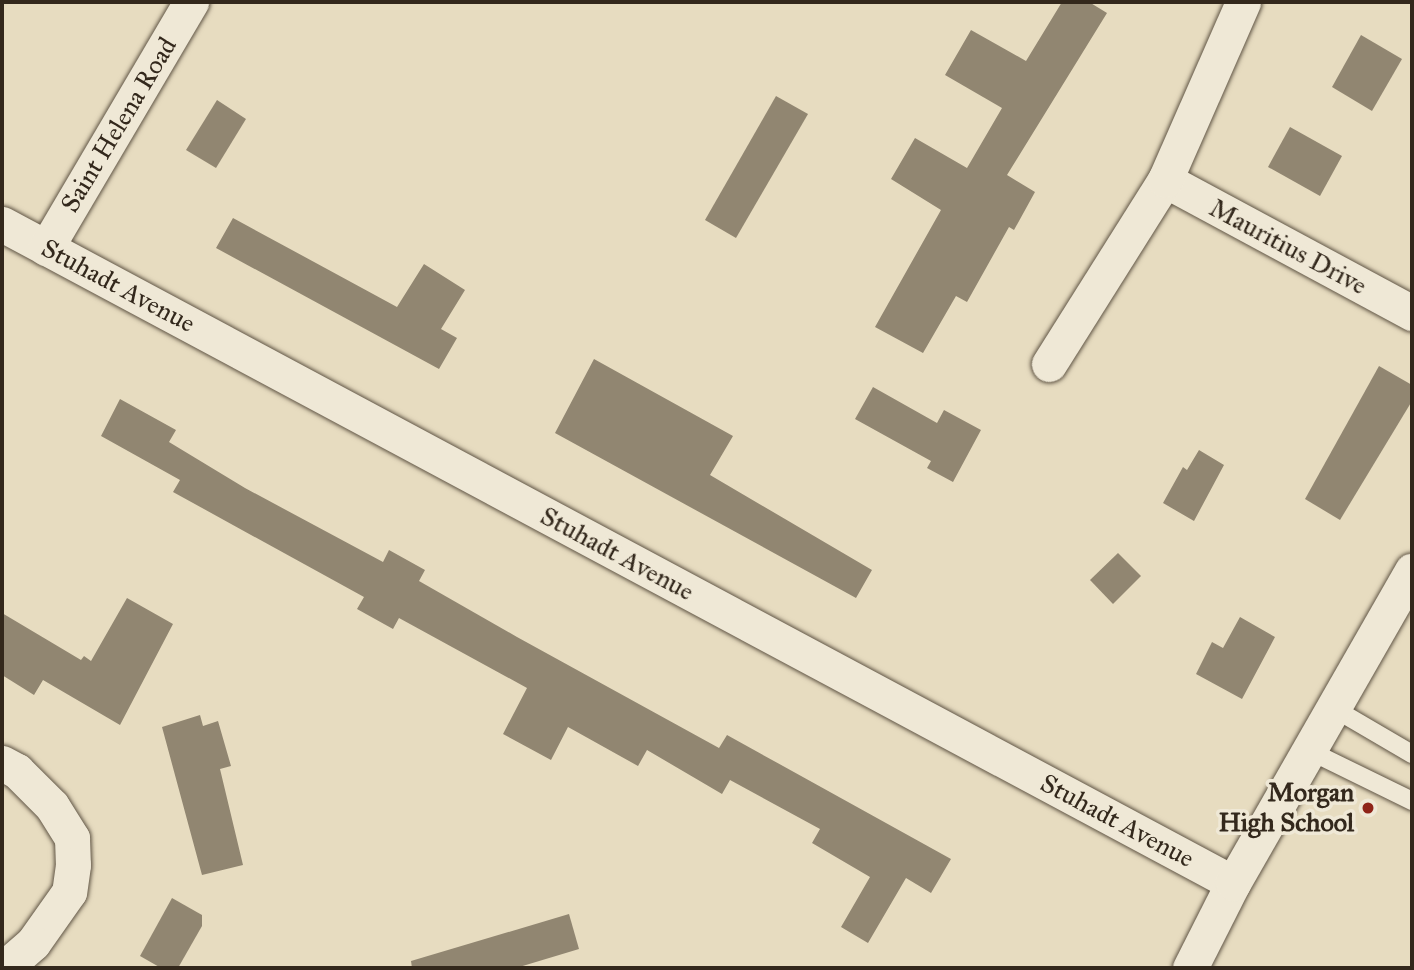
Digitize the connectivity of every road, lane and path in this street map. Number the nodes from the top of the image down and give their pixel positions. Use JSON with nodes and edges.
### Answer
{"nodes":[{"id":1,"x":191,"y":2,"type":"edge"},
{"id":2,"x":1243,"y":2,"type":"edge"},
{"id":3,"x":1165,"y":180,"type":"junction"},
{"id":4,"x":2,"y":223,"type":"edge"},
{"id":5,"x":46,"y":248,"type":"junction"},
{"id":6,"x":1412,"y":313,"type":"edge"},
{"id":7,"x":1049,"y":364,"type":"dead end"},
{"id":8,"x":1412,"y":571,"type":"edge"},
{"id":9,"x":1335,"y":709,"type":"junction"},
{"id":10,"x":1310,"y":751,"type":"junction"},
{"id":11,"x":1412,"y":754,"type":"edge"},
{"id":12,"x":2,"y":763,"type":"edge"},
{"id":13,"x":1412,"y":801,"type":"edge"},
{"id":14,"x":1233,"y":883,"type":"junction"},
{"id":15,"x":5,"y":968,"type":"edge"},
{"id":16,"x":1190,"y":968,"type":"edge"}],
"edges":[{"from":1,"to":5,"type":"street","name":"Saint Helena Road"},
{"from":2,"to":3,"type":"street"},
{"from":3,"to":6,"type":"street","name":"Mauritius Drive"},
{"from":3,"to":7,"type":"street"},
{"from":4,"to":5,"type":"street","name":"Stuhadt Avenue"},
{"from":5,"to":14,"type":"street","name":"Stuhadt Avenue"},
{"from":8,"to":9,"type":"street"},
{"from":9,"to":10,"type":"street"},
{"from":9,"to":11,"type":"lane"},
{"from":10,"to":13,"type":"lane"},
{"from":10,"to":14,"type":"street"},
{"from":12,"to":15,"type":"street"},
{"from":14,"to":16,"type":"street"}]}
